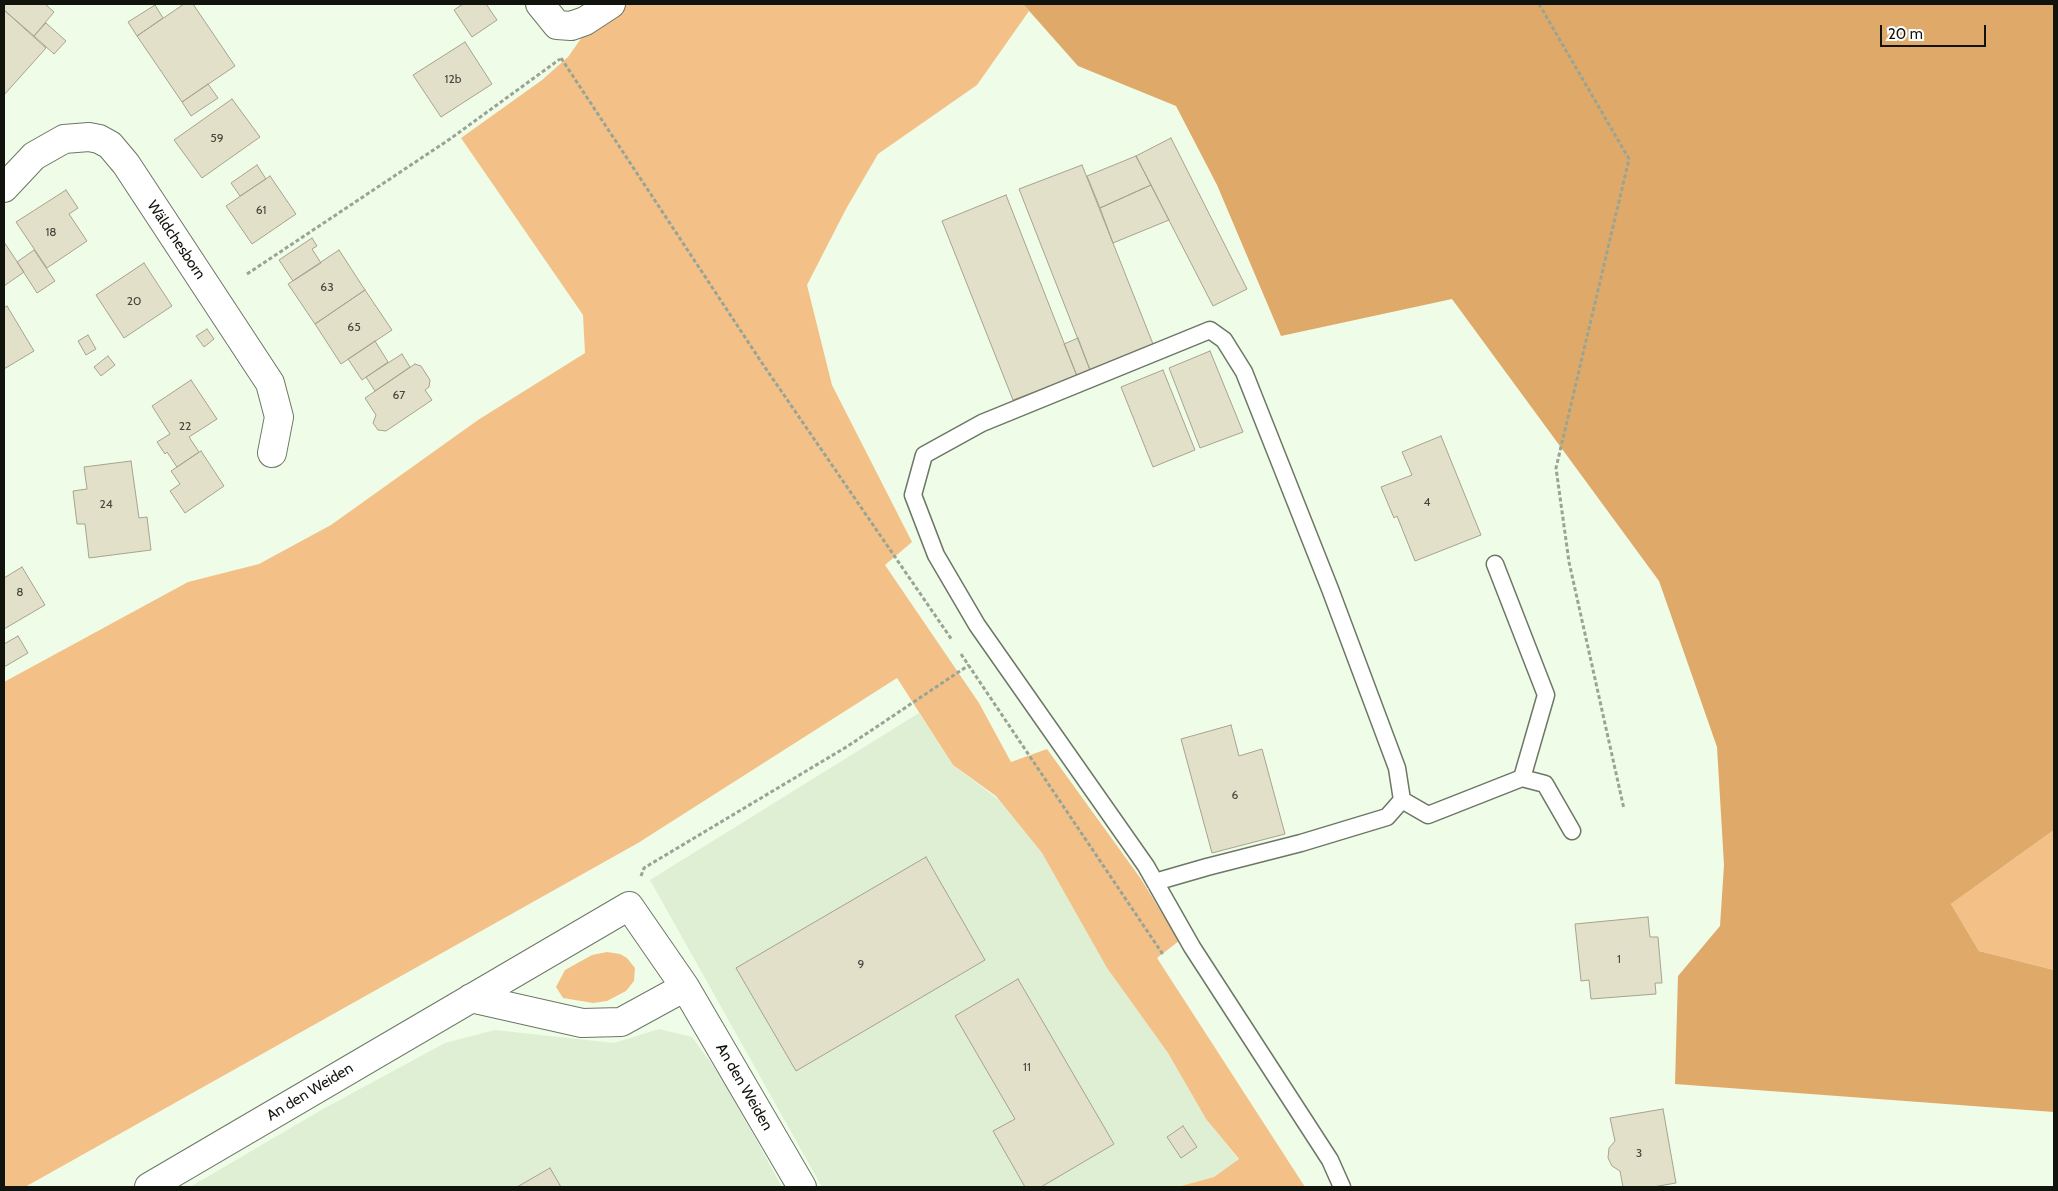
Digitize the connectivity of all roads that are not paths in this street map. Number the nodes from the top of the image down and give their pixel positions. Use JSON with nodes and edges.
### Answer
{"nodes":[{"id":1,"x":540,"y":4,"type":"edge"},
{"id":2,"x":611,"y":4,"type":"edge"},
{"id":3,"x":4,"y":188,"type":"edge"},
{"id":4,"x":272,"y":453,"type":"dead end"},
{"id":5,"x":1495,"y":564,"type":"dead end"},
{"id":6,"x":1522,"y":778,"type":"junction"},
{"id":7,"x":1402,"y":800,"type":"junction"},
{"id":8,"x":1572,"y":831,"type":"dead end"},
{"id":9,"x":1155,"y":882,"type":"junction"},
{"id":10,"x":685,"y":987,"type":"junction"},
{"id":11,"x":471,"y":998,"type":"junction"},
{"id":12,"x":149,"y":1187,"type":"edge"},
{"id":13,"x":802,"y":1187,"type":"edge"},
{"id":14,"x":1342,"y":1187,"type":"edge"}],
"edges":[{"from":1,"to":2,"type":"street"},
{"from":3,"to":4,"type":"street","name":"Wäldchesborn"},
{"from":5,"to":6,"type":"lane"},
{"from":6,"to":7,"type":"lane"},
{"from":6,"to":8,"type":"lane"},
{"from":7,"to":9,"type":"lane"},
{"from":7,"to":9,"type":"lane"},
{"from":9,"to":14,"type":"lane"},
{"from":10,"to":11,"type":"street"},
{"from":10,"to":11,"type":"street","name":"An den Weiden"},
{"from":10,"to":13,"type":"street","name":"An den Weiden"},
{"from":11,"to":12,"type":"street","name":"An den Weiden"}]}
